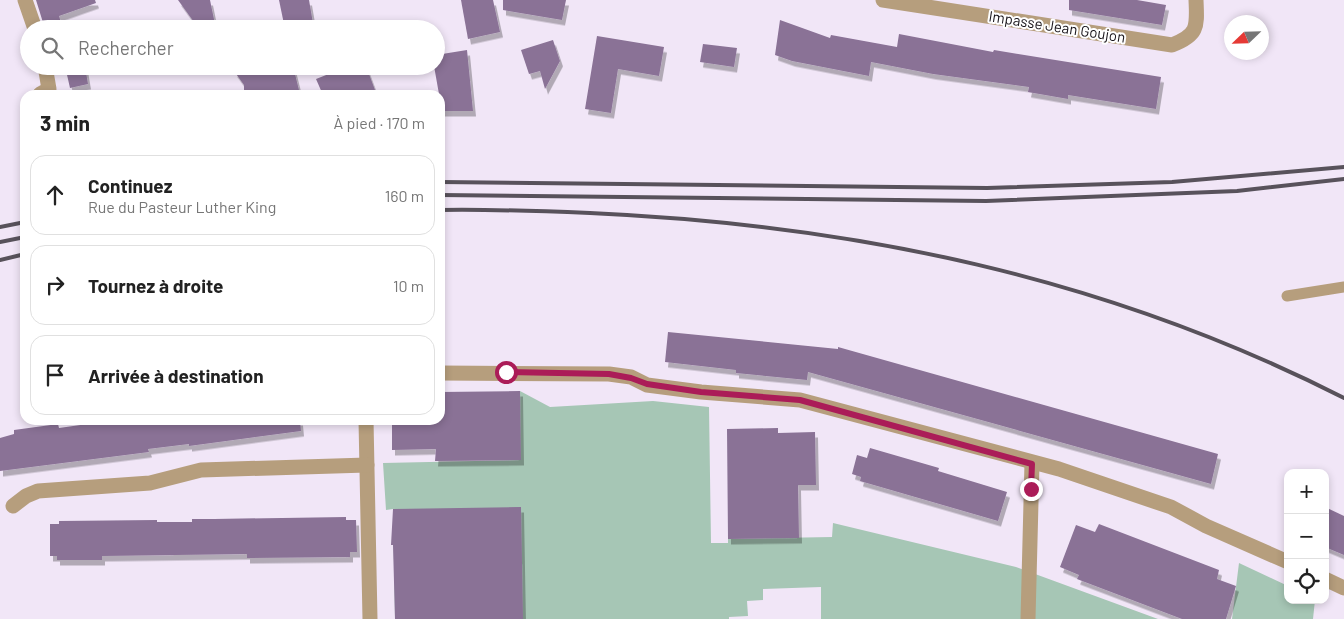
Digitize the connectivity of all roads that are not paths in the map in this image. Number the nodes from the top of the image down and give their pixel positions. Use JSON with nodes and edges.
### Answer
{"nodes":[{"id":1,"x":25,"y":0,"type":"edge"},
{"id":2,"x":883,"y":0,"type":"edge"},
{"id":3,"x":1196,"y":0,"type":"edge"},
{"id":4,"x":32,"y":20,"type":"edge"},
{"id":5,"x":47,"y":75,"type":"edge"},
{"id":6,"x":47,"y":90,"type":"edge"},
{"id":7,"x":1344,"y":287,"type":"edge"},
{"id":8,"x":1287,"y":296,"type":"dead end"},
{"id":9,"x":445,"y":373,"type":"edge"},
{"id":10,"x":366,"y":425,"type":"edge"},
{"id":11,"x":1032,"y":464,"type":"junction"},
{"id":12,"x":367,"y":465,"type":"junction"},
{"id":13,"x":13,"y":506,"type":"dead end"},
{"id":14,"x":1284,"y":560,"type":"edge"},
{"id":15,"x":1329,"y":581,"type":"edge"},
{"id":16,"x":1344,"y":588,"type":"edge"},
{"id":17,"x":370,"y":619,"type":"edge"},
{"id":18,"x":1028,"y":619,"type":"edge"}],
"edges":[{"from":1,"to":4,"type":"street"},
{"from":2,"to":3,"type":"street","name":"Impasse Jean Goujon"},
{"from":5,"to":6,"type":"street"},
{"from":7,"to":8,"type":"lane"},
{"from":9,"to":11,"type":"street"},
{"from":10,"to":12,"type":"street"},
{"from":11,"to":14,"type":"street"},
{"from":11,"to":18,"type":"street"},
{"from":12,"to":13,"type":"street"},
{"from":12,"to":17,"type":"street"},
{"from":15,"to":16,"type":"street"}]}
